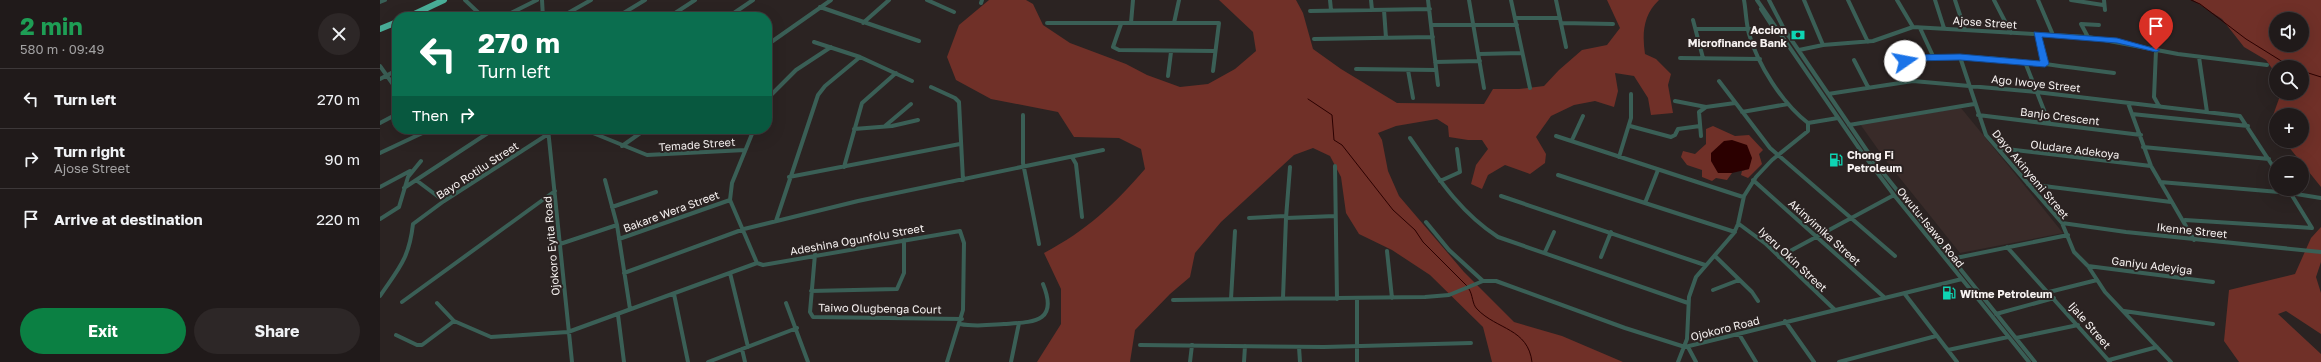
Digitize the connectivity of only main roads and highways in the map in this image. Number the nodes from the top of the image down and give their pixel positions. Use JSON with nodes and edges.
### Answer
{"nodes":[{"id":1,"x":444,"y":0,"type":"edge"},
{"id":2,"x":449,"y":0,"type":"edge"},
{"id":3,"x":419,"y":12,"type":"edge"},
{"id":4,"x":424,"y":12,"type":"edge"},
{"id":5,"x":392,"y":25,"type":"edge"},
{"id":6,"x":380,"y":30,"type":"edge"}],
"edges":[{"from":1,"to":3,"type":"highway"},
{"from":2,"to":4,"type":"highway"},
{"from":5,"to":6,"type":"highway"}]}
